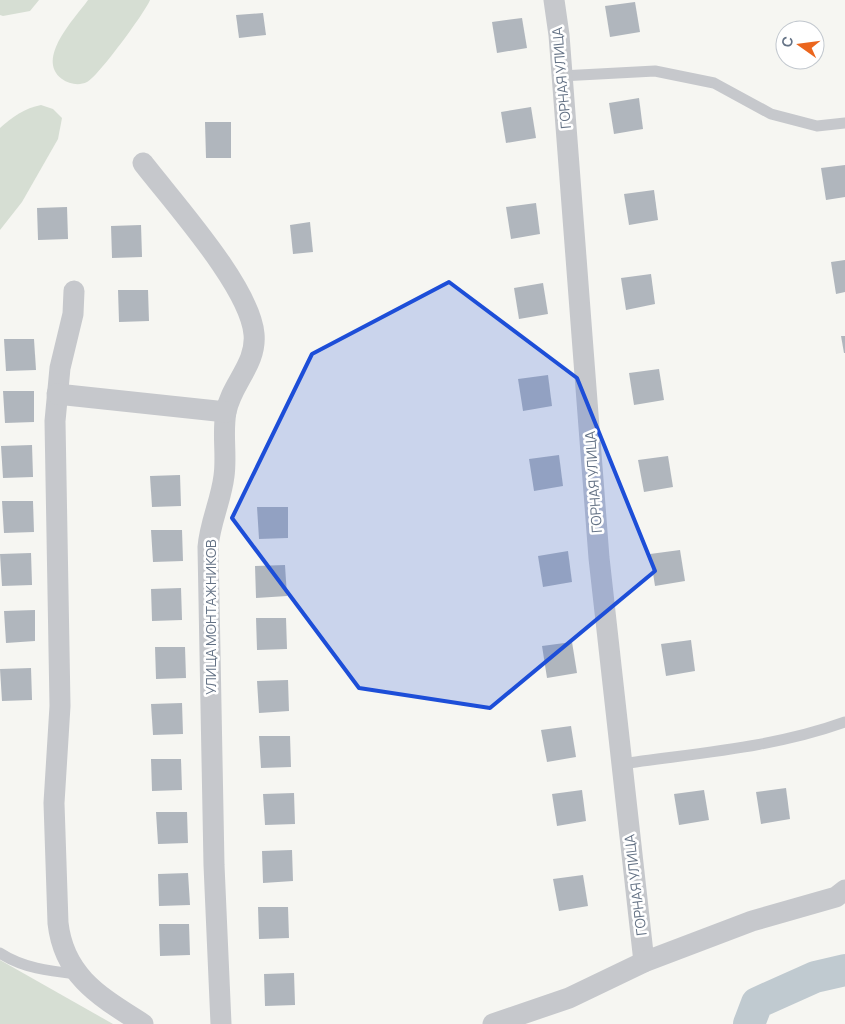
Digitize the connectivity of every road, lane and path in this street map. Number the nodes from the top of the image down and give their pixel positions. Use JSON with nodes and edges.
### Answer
{"nodes":[{"id":1,"x":554,"y":0,"type":"edge"},
{"id":2,"x":562,"y":76,"type":"junction"},
{"id":3,"x":845,"y":123,"type":"edge"},
{"id":4,"x":143,"y":162,"type":"dead end"},
{"id":5,"x":74,"y":291,"type":"dead end"},
{"id":6,"x":57,"y":394,"type":"junction"},
{"id":7,"x":226,"y":412,"type":"junction"},
{"id":8,"x":845,"y":722,"type":"edge"},
{"id":9,"x":621,"y":764,"type":"junction"},
{"id":10,"x":845,"y":890,"type":"edge"},
{"id":11,"x":0,"y":953,"type":"edge"},
{"id":12,"x":644,"y":962,"type":"junction"},
{"id":13,"x":76,"y":974,"type":"junction"},
{"id":14,"x":142,"y":1024,"type":"edge"},
{"id":15,"x":221,"y":1024,"type":"edge"},
{"id":16,"x":492,"y":1024,"type":"edge"}],
"edges":[{"from":1,"to":2,"type":"street","name":"ГОРНАЯ УЛИЦА"},
{"from":2,"to":3,"type":"lane"},
{"from":2,"to":9,"type":"street","name":"ГОРНАЯ УЛИЦА"},
{"from":4,"to":7,"type":"street","name":"УЛИЦА МОНТАЖНИКОВ"},
{"from":5,"to":6,"type":"street"},
{"from":6,"to":7,"type":"street"},
{"from":6,"to":13,"type":"street"},
{"from":7,"to":15,"type":"street","name":"УЛИЦА МОНТАЖНИКОВ"},
{"from":8,"to":9,"type":"lane"},
{"from":9,"to":12,"type":"street","name":"ГОРНАЯ УЛИЦА"},
{"from":10,"to":12,"type":"street"},
{"from":11,"to":13,"type":"lane"},
{"from":12,"to":16,"type":"street"},
{"from":13,"to":14,"type":"street"}]}
